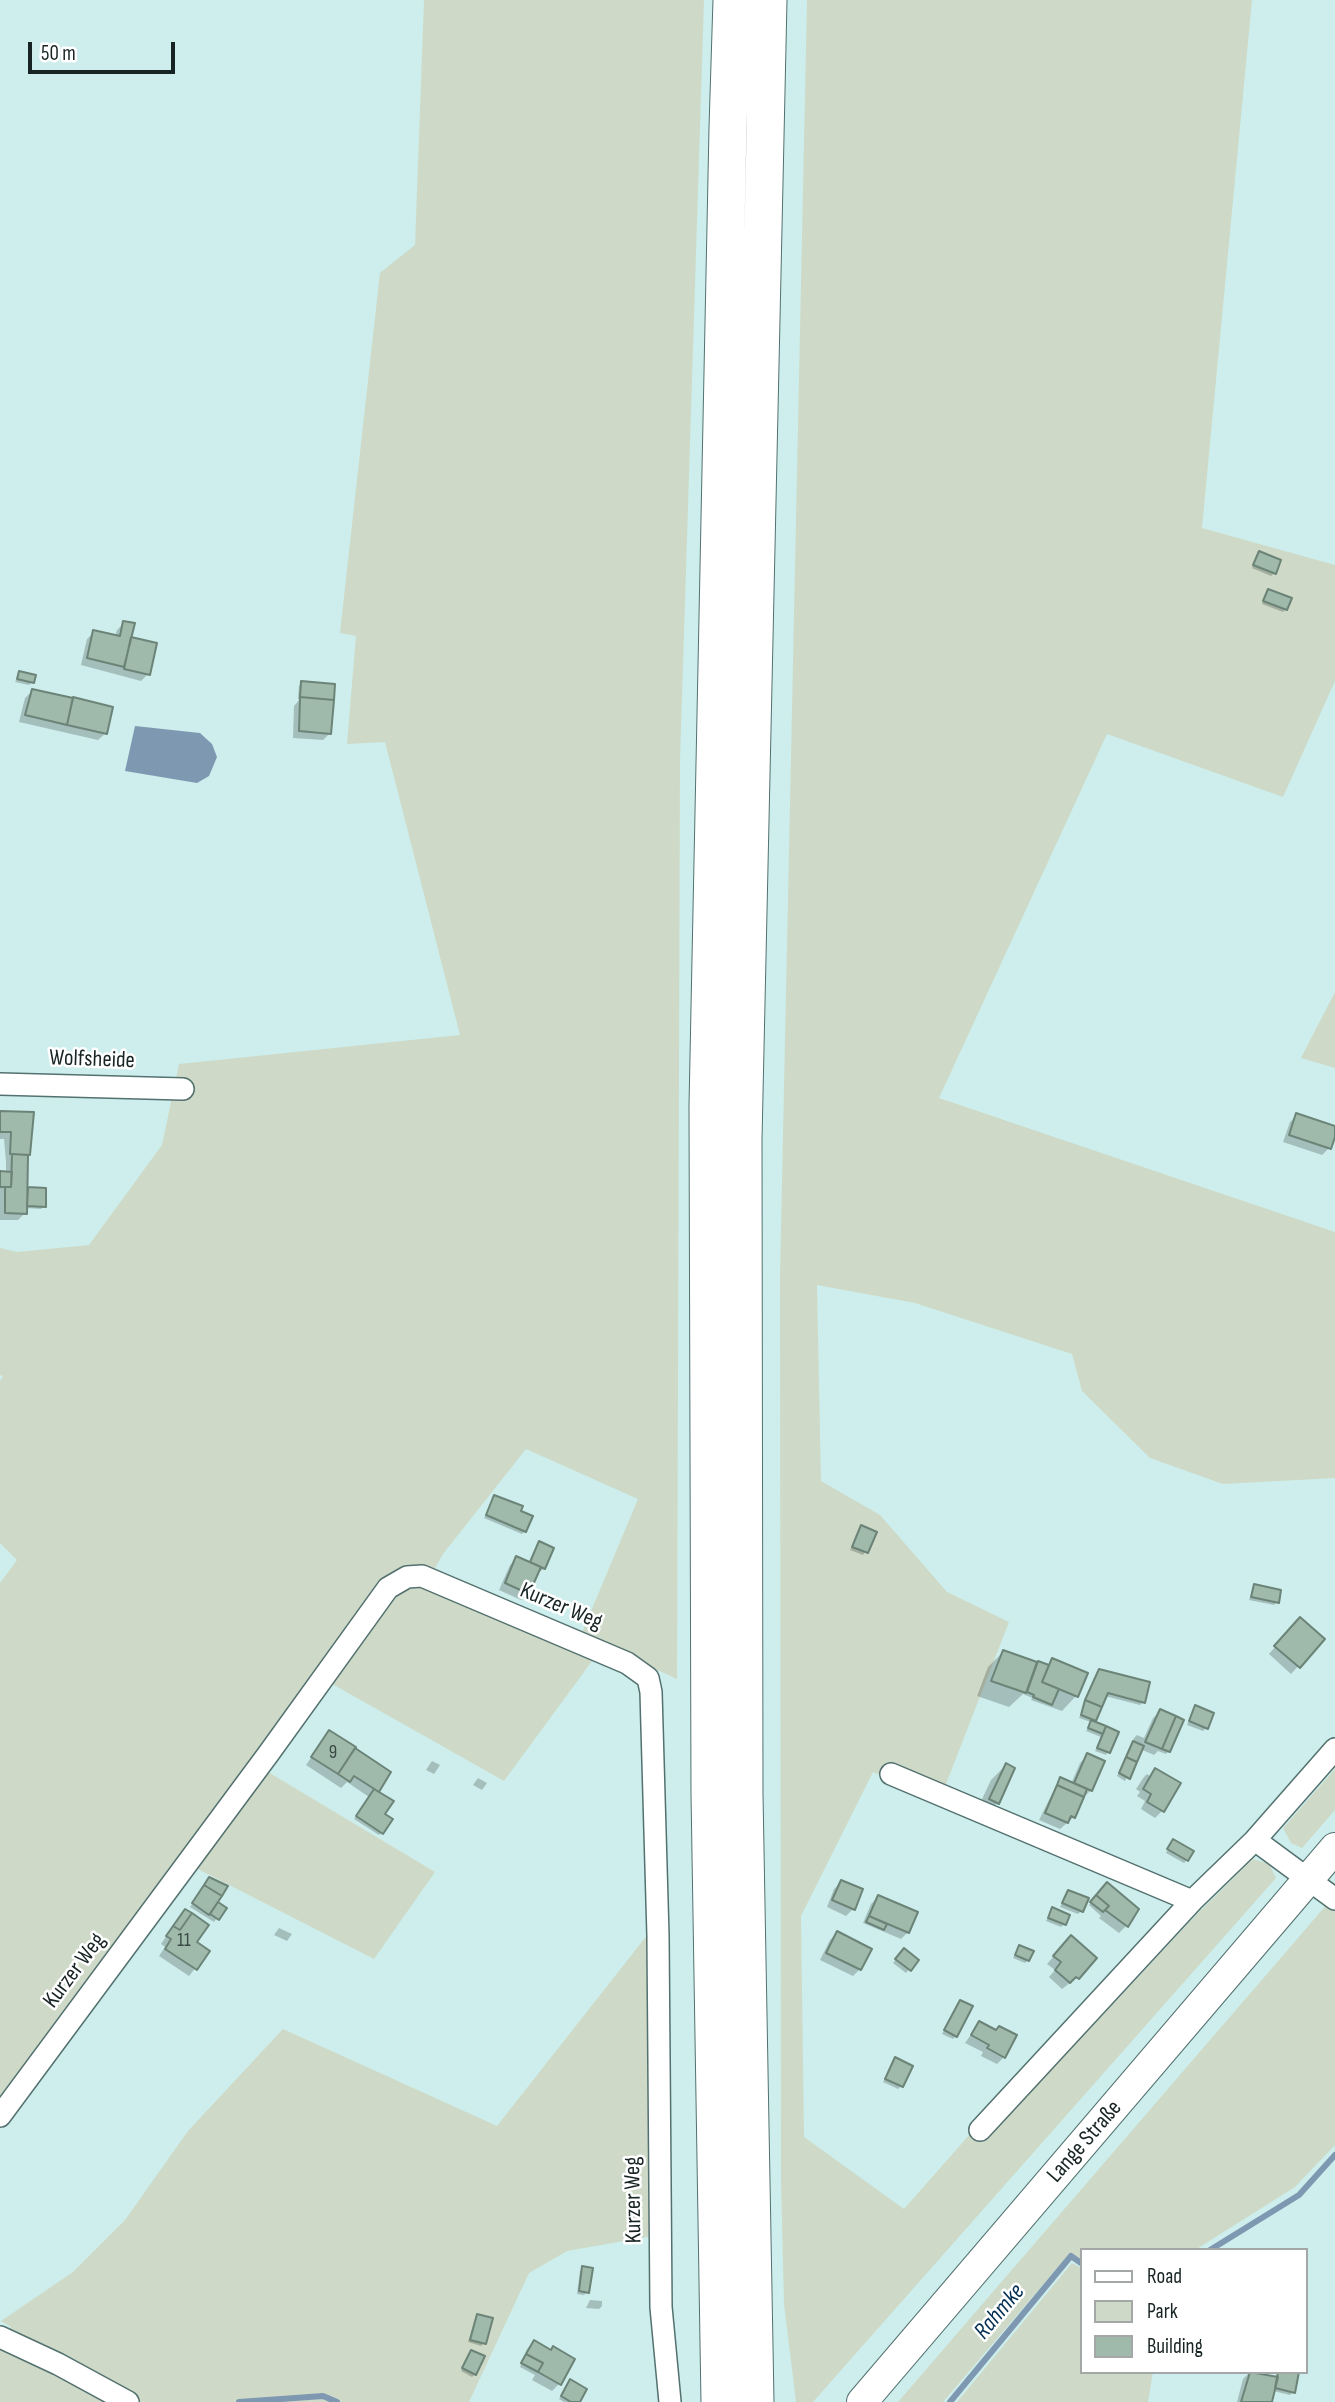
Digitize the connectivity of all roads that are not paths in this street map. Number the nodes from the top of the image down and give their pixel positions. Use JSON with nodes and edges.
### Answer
{"nodes":[{"id":1,"x":732,"y":0,"type":"edge"},
{"id":2,"x":768,"y":0,"type":"edge"},
{"id":3,"x":0,"y":1084,"type":"edge"},
{"id":4,"x":183,"y":1089,"type":"dead end"},
{"id":5,"x":1335,"y":1749,"type":"edge"},
{"id":6,"x":891,"y":1774,"type":"dead end"},
{"id":7,"x":1255,"y":1840,"type":"junction"},
{"id":8,"x":1335,"y":1848,"type":"edge"},
{"id":9,"x":1308,"y":1881,"type":"junction"},
{"id":10,"x":1335,"y":1899,"type":"edge"},
{"id":11,"x":1192,"y":1901,"type":"junction"},
{"id":12,"x":0,"y":2116,"type":"edge"},
{"id":13,"x":980,"y":2130,"type":"dead end"},
{"id":14,"x":0,"y":2337,"type":"edge"},
{"id":15,"x":124,"y":2400,"type":"edge"},
{"id":16,"x":670,"y":2402,"type":"edge"},
{"id":17,"x":720,"y":2402,"type":"edge"},
{"id":18,"x":755,"y":2402,"type":"edge"},
{"id":19,"x":862,"y":2402,"type":"edge"}],
"edges":[{"from":1,"to":17,"type":"highway"},
{"from":2,"to":18,"type":"highway"},
{"from":3,"to":4,"type":"street","name":"Wolfsheide"},
{"from":5,"to":7,"type":"street"},
{"from":6,"to":11,"type":"street"},
{"from":7,"to":9,"type":"street"},
{"from":7,"to":11,"type":"street"},
{"from":8,"to":9,"type":"street","name":"Lange Straße"},
{"from":9,"to":10,"type":"street"},
{"from":9,"to":19,"type":"street","name":"Lange Straße"},
{"from":11,"to":13,"type":"street"},
{"from":12,"to":16,"type":"street","name":"Kurzer Weg"},
{"from":14,"to":15,"type":"street"}]}
